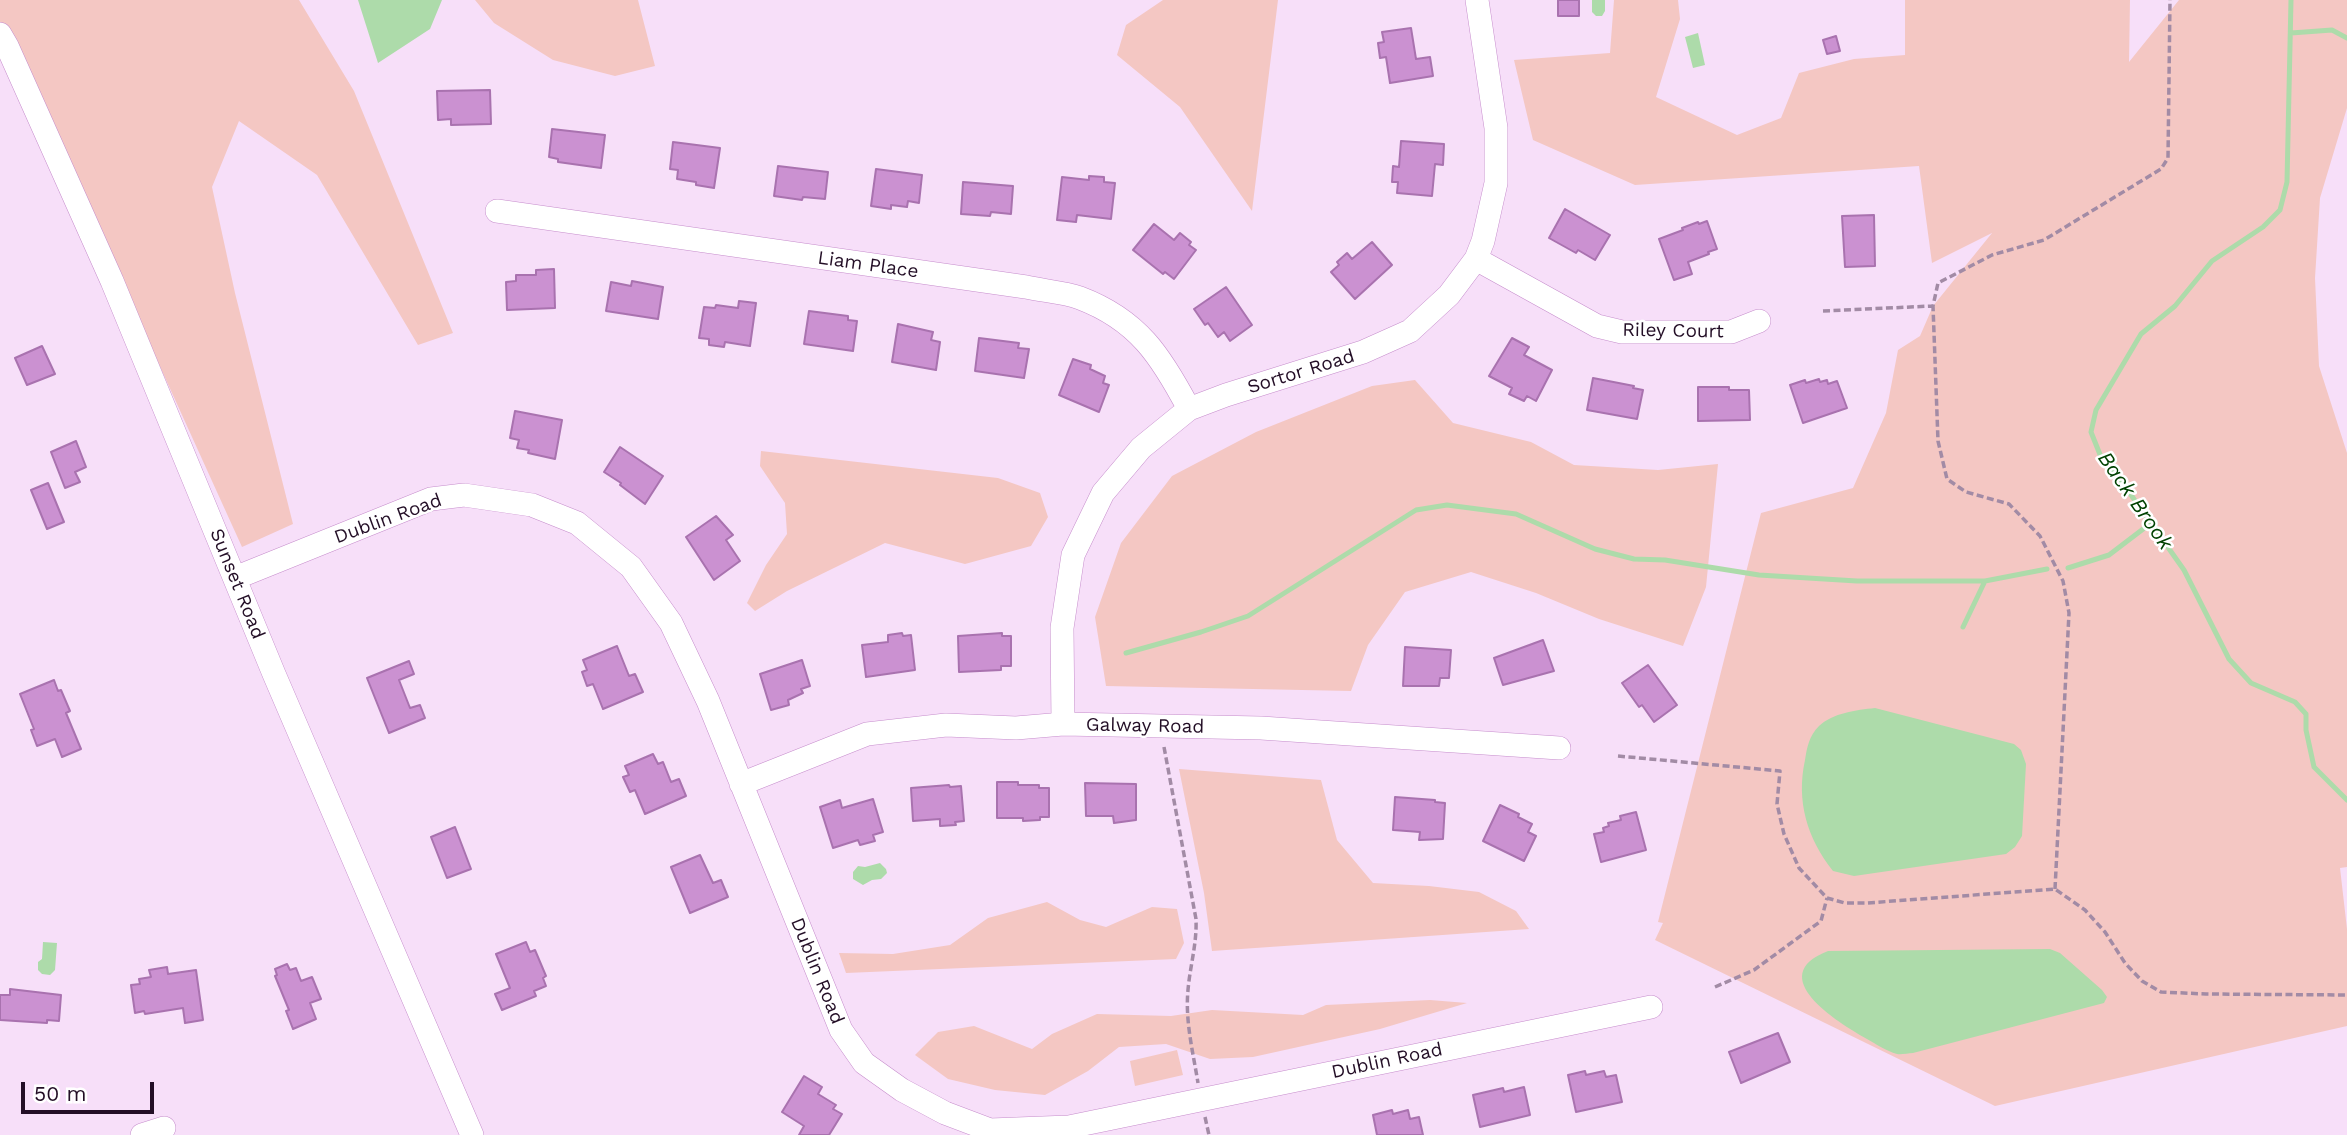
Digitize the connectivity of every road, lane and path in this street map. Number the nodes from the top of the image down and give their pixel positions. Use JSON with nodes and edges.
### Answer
{"nodes":[{"id":1,"x":1476,"y":0,"type":"edge"},
{"id":2,"x":2170,"y":0,"type":"edge"},
{"id":3,"x":0,"y":34,"type":"edge"},
{"id":4,"x":497,"y":211,"type":"dead end"},
{"id":5,"x":1476,"y":259,"type":"junction"},
{"id":6,"x":1933,"y":306,"type":"junction"},
{"id":7,"x":1823,"y":311,"type":"dead end"},
{"id":8,"x":1759,"y":321,"type":"dead end"},
{"id":9,"x":1189,"y":409,"type":"junction"},
{"id":10,"x":235,"y":578,"type":"junction"},
{"id":11,"x":1063,"y":724,"type":"junction"},
{"id":12,"x":1164,"y":747,"type":"dead end"},
{"id":13,"x":1559,"y":748,"type":"dead end"},
{"id":14,"x":1618,"y":756,"type":"dead end"},
{"id":15,"x":741,"y":784,"type":"junction"},
{"id":16,"x":2055,"y":889,"type":"junction"},
{"id":17,"x":1827,"y":898,"type":"junction"},
{"id":18,"x":1715,"y":987,"type":"dead end"},
{"id":19,"x":2347,"y":995,"type":"edge"},
{"id":20,"x":1651,"y":1007,"type":"dead end"},
{"id":21,"x":1199,"y":1088,"type":"dead end"},
{"id":22,"x":1204,"y":1112,"type":"dead end"},
{"id":23,"x":164,"y":1128,"type":"dead end"},
{"id":24,"x":142,"y":1135,"type":"edge"},
{"id":25,"x":472,"y":1135,"type":"edge"},
{"id":26,"x":1209,"y":1135,"type":"edge"}],
"edges":[{"from":1,"to":5,"type":"street","name":"Sortor Road"},
{"from":2,"to":6,"type":"path"},
{"from":3,"to":10,"type":"street","name":"Sunset Road"},
{"from":4,"to":9,"type":"street","name":"Liam Place"},
{"from":5,"to":8,"type":"street","name":"Riley Court"},
{"from":5,"to":9,"type":"street","name":"Sortor Road"},
{"from":6,"to":7,"type":"path"},
{"from":6,"to":16,"type":"path"},
{"from":9,"to":11,"type":"street","name":"Sortor Road"},
{"from":10,"to":15,"type":"street","name":"Dublin Road"},
{"from":10,"to":25,"type":"street","name":"Sunset Road"},
{"from":11,"to":13,"type":"street","name":"Galway Road"},
{"from":11,"to":15,"type":"street","name":"Galway Road"},
{"from":12,"to":21,"type":"path"},
{"from":14,"to":17,"type":"path"},
{"from":15,"to":20,"type":"street","name":"Dublin Road"},
{"from":16,"to":17,"type":"path"},
{"from":16,"to":19,"type":"path"},
{"from":17,"to":18,"type":"path"},
{"from":22,"to":26,"type":"path"},
{"from":23,"to":24,"type":"street"}]}
